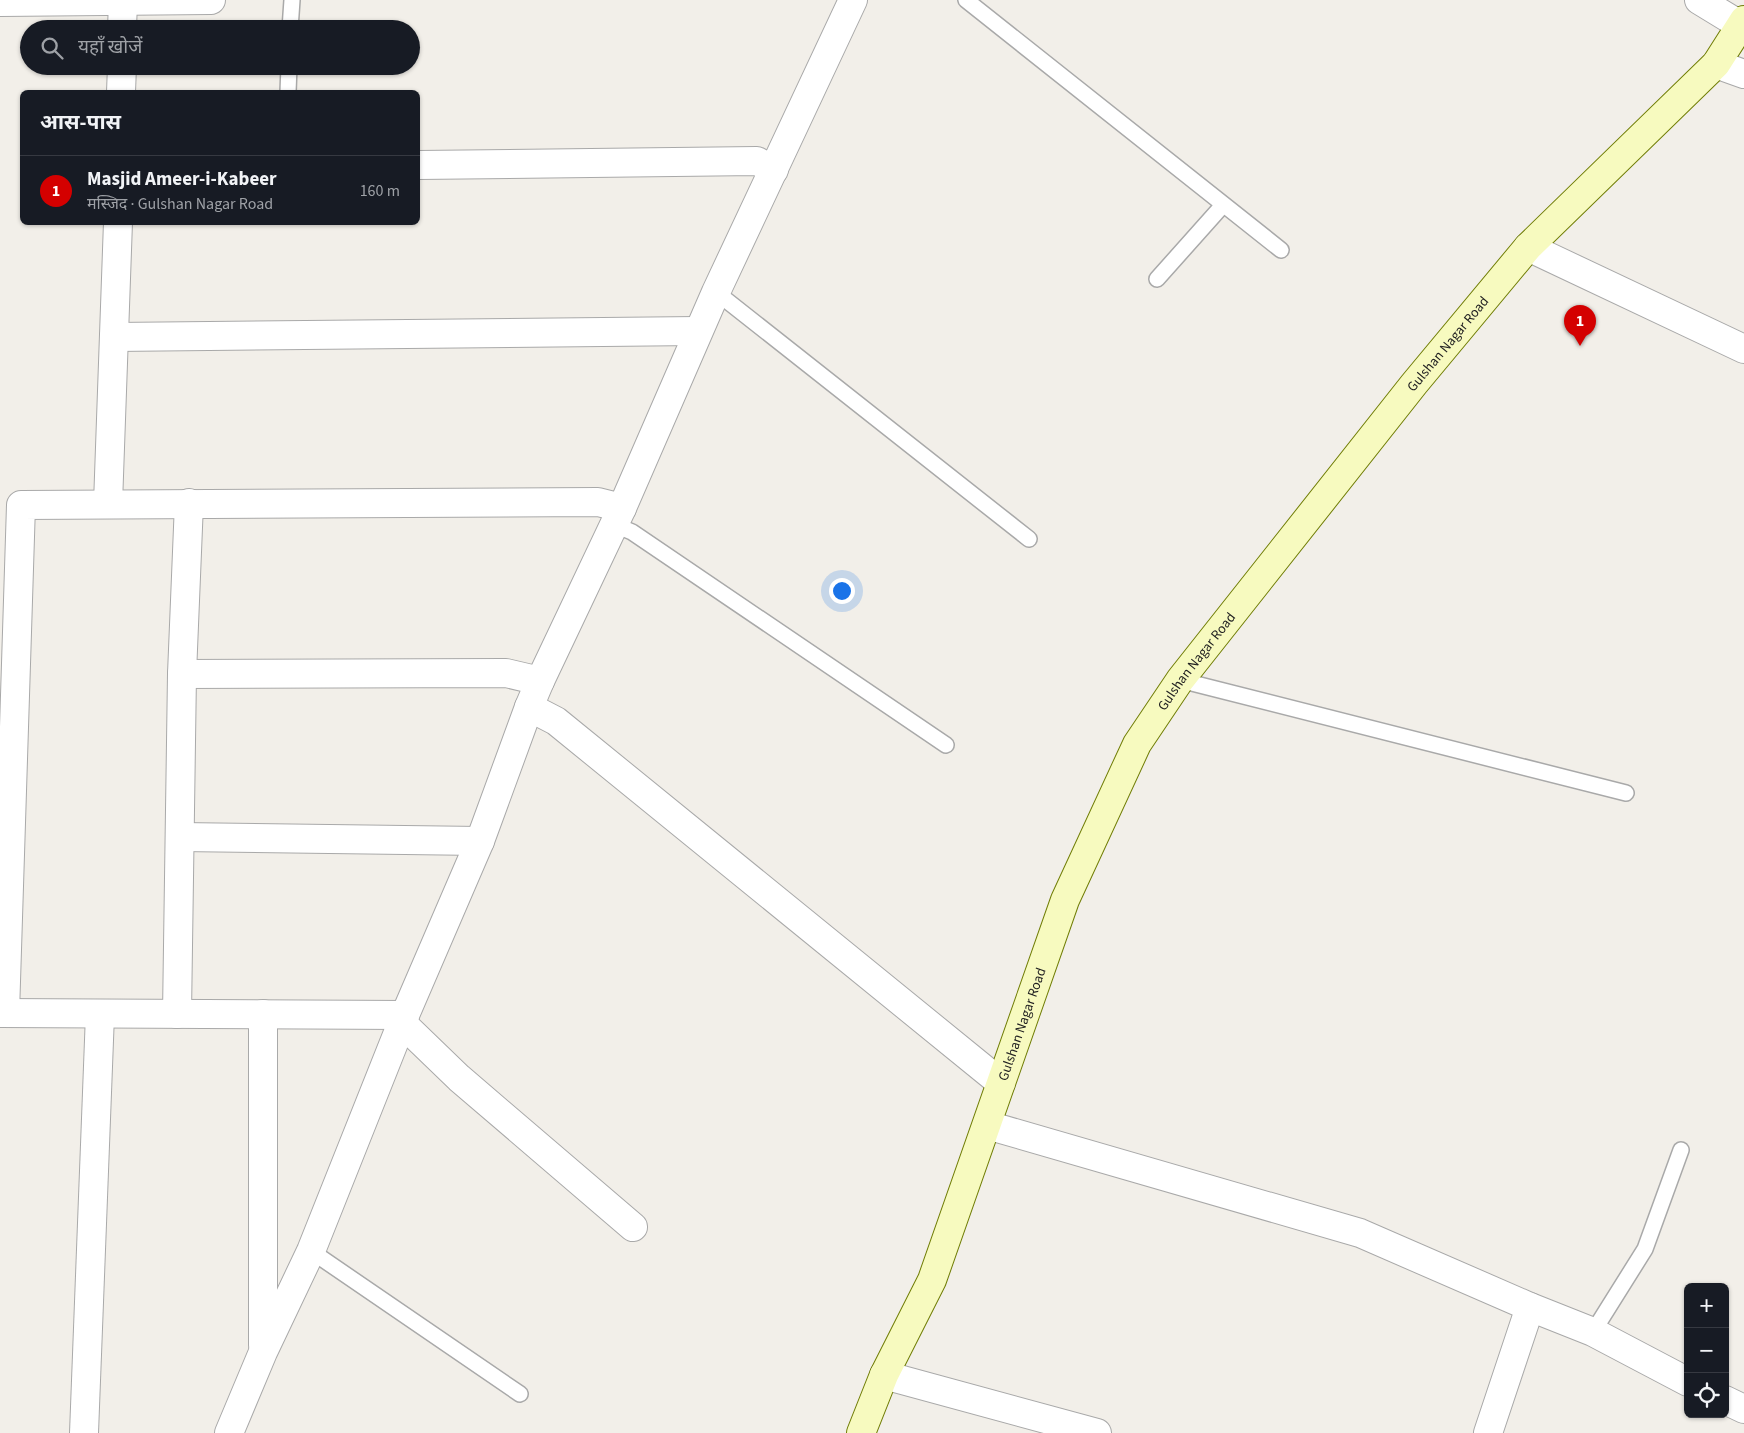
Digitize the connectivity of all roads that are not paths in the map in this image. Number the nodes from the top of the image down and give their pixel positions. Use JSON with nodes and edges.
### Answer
{"nodes":[{"id":1,"x":211,"y":0,"type":"edge"},
{"id":2,"x":292,"y":0,"type":"edge"},
{"id":3,"x":966,"y":0,"type":"edge"},
{"id":4,"x":1699,"y":0,"type":"edge"},
{"id":5,"x":123,"y":1,"type":"edge"},
{"id":6,"x":851,"y":1,"type":"edge"},
{"id":7,"x":0,"y":2,"type":"edge"},
{"id":8,"x":122,"y":20,"type":"edge"},
{"id":9,"x":291,"y":20,"type":"edge"},
{"id":10,"x":1742,"y":22,"type":"edge"},
{"id":11,"x":1716,"y":64,"type":"junction"},
{"id":12,"x":1744,"y":74,"type":"edge"},
{"id":13,"x":122,"y":75,"type":"edge"},
{"id":14,"x":289,"y":75,"type":"edge"},
{"id":15,"x":121,"y":90,"type":"edge"},
{"id":16,"x":288,"y":90,"type":"edge"},
{"id":17,"x":420,"y":165,"type":"edge"},
{"id":18,"x":774,"y":170,"type":"junction"},
{"id":19,"x":1223,"y":205,"type":"junction"},
{"id":20,"x":118,"y":225,"type":"edge"},
{"id":21,"x":1528,"y":247,"type":"junction"},
{"id":22,"x":1280,"y":250,"type":"dead end"},
{"id":23,"x":1157,"y":279,"type":"dead end"},
{"id":24,"x":716,"y":292,"type":"junction"},
{"id":25,"x":698,"y":331,"type":"junction"},
{"id":26,"x":114,"y":337,"type":"junction"},
{"id":27,"x":1744,"y":349,"type":"edge"},
{"id":28,"x":189,"y":503,"type":"junction"},
{"id":29,"x":108,"y":504,"type":"junction"},
{"id":30,"x":618,"y":516,"type":"junction"},
{"id":31,"x":1028,"y":539,"type":"dead end"},
{"id":32,"x":182,"y":674,"type":"junction"},
{"id":33,"x":1180,"y":680,"type":"junction"},
{"id":34,"x":540,"y":681,"type":"junction"},
{"id":35,"x":529,"y":707,"type":"junction"},
{"id":36,"x":946,"y":745,"type":"dead end"},
{"id":37,"x":1626,"y":793,"type":"dead end"},
{"id":38,"x":180,"y":837,"type":"junction"},
{"id":39,"x":480,"y":841,"type":"junction"},
{"id":40,"x":2,"y":1013,"type":"edge"},
{"id":41,"x":100,"y":1014,"type":"junction"},
{"id":42,"x":177,"y":1014,"type":"junction"},
{"id":43,"x":263,"y":1014,"type":"junction"},
{"id":44,"x":403,"y":1019,"type":"junction"},
{"id":45,"x":1001,"y":1083,"type":"junction"},
{"id":46,"x":987,"y":1125,"type":"junction"},
{"id":47,"x":1681,"y":1150,"type":"dead end"},
{"id":48,"x":633,"y":1227,"type":"dead end"},
{"id":49,"x":311,"y":1251,"type":"junction"},
{"id":50,"x":1530,"y":1307,"type":"junction"},
{"id":51,"x":1593,"y":1332,"type":"junction"},
{"id":52,"x":263,"y":1352,"type":"junction"},
{"id":53,"x":884,"y":1375,"type":"junction"},
{"id":54,"x":1684,"y":1380,"type":"edge"},
{"id":55,"x":520,"y":1394,"type":"dead end"},
{"id":56,"x":1729,"y":1402,"type":"edge"},
{"id":57,"x":1744,"y":1409,"type":"edge"},
{"id":58,"x":84,"y":1433,"type":"edge"},
{"id":59,"x":229,"y":1433,"type":"edge"},
{"id":60,"x":861,"y":1433,"type":"edge"},
{"id":61,"x":1097,"y":1433,"type":"edge"},
{"id":62,"x":1488,"y":1433,"type":"edge"}],
"edges":[{"from":1,"to":5,"type":"street"},
{"from":2,"to":9,"type":"lane"},
{"from":3,"to":19,"type":"lane"},
{"from":4,"to":10,"type":"street"},
{"from":5,"to":7,"type":"street"},
{"from":5,"to":8,"type":"street"},
{"from":6,"to":18,"type":"street"},
{"from":10,"to":11,"type":"street","name":"Gulshan Nagar Road"},
{"from":11,"to":12,"type":"street"},
{"from":11,"to":21,"type":"street","name":"Gulshan Nagar Road"},
{"from":13,"to":15,"type":"street"},
{"from":14,"to":16,"type":"lane"},
{"from":17,"to":18,"type":"street"},
{"from":18,"to":24,"type":"street"},
{"from":19,"to":22,"type":"lane"},
{"from":19,"to":23,"type":"lane"},
{"from":20,"to":26,"type":"street"},
{"from":21,"to":27,"type":"street"},
{"from":21,"to":33,"type":"street","name":"Gulshan Nagar Road"},
{"from":24,"to":25,"type":"street"},
{"from":24,"to":31,"type":"lane"},
{"from":25,"to":26,"type":"street"},
{"from":25,"to":30,"type":"street"},
{"from":26,"to":29,"type":"street"},
{"from":28,"to":29,"type":"street"},
{"from":28,"to":30,"type":"street"},
{"from":28,"to":32,"type":"street"},
{"from":29,"to":40,"type":"street"},
{"from":30,"to":34,"type":"street"},
{"from":30,"to":36,"type":"lane"},
{"from":32,"to":34,"type":"street"},
{"from":32,"to":38,"type":"street"},
{"from":33,"to":37,"type":"lane"},
{"from":33,"to":45,"type":"street","name":"Gulshan Nagar Road"},
{"from":34,"to":35,"type":"street"},
{"from":35,"to":39,"type":"street"},
{"from":35,"to":45,"type":"street"},
{"from":38,"to":39,"type":"street"},
{"from":38,"to":42,"type":"street"},
{"from":39,"to":44,"type":"street"},
{"from":40,"to":41,"type":"street"},
{"from":41,"to":42,"type":"street"},
{"from":41,"to":58,"type":"street"},
{"from":42,"to":43,"type":"street"},
{"from":43,"to":44,"type":"street"},
{"from":43,"to":52,"type":"street"},
{"from":44,"to":48,"type":"street"},
{"from":44,"to":49,"type":"street"},
{"from":45,"to":46,"type":"street","name":"Gulshan Nagar Road"},
{"from":46,"to":50,"type":"street"},
{"from":46,"to":53,"type":"street","name":"Gulshan Nagar Road"},
{"from":47,"to":51,"type":"lane"},
{"from":49,"to":52,"type":"street"},
{"from":49,"to":55,"type":"lane"},
{"from":50,"to":51,"type":"street"},
{"from":50,"to":62,"type":"street"},
{"from":51,"to":54,"type":"street"},
{"from":52,"to":59,"type":"street"},
{"from":53,"to":60,"type":"street","name":"Gulshan Nagar Road"},
{"from":53,"to":61,"type":"street"},
{"from":56,"to":57,"type":"street"}]}
